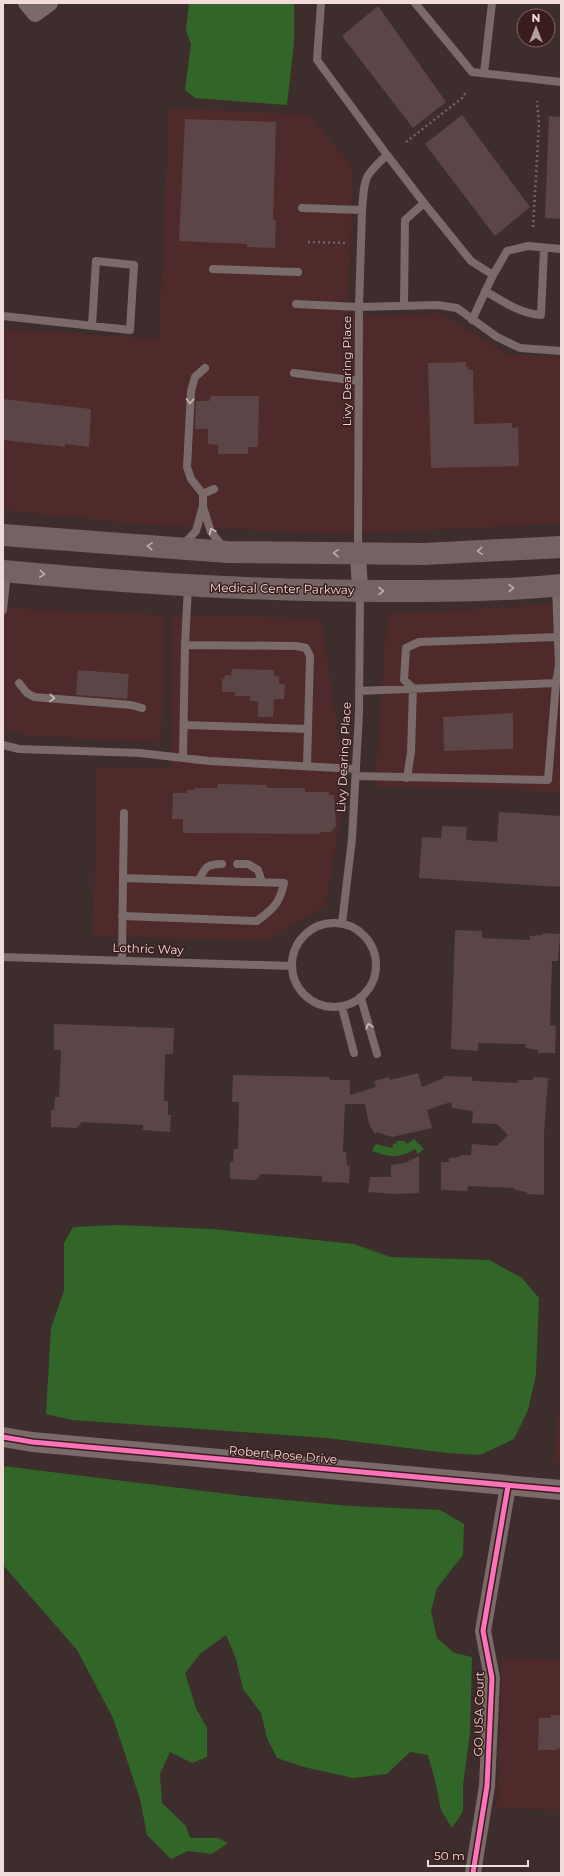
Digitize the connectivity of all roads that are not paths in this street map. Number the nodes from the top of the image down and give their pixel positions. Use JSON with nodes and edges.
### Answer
{"nodes":[{"id":1,"x":26,"y":3,"type":"edge"},
{"id":2,"x":50,"y":3,"type":"edge"},
{"id":3,"x":321,"y":3,"type":"edge"},
{"id":4,"x":415,"y":3,"type":"edge"},
{"id":5,"x":492,"y":3,"type":"edge"},
{"id":6,"x":484,"y":73,"type":"junction"},
{"id":7,"x":561,"y":82,"type":"edge"},
{"id":8,"x":387,"y":155,"type":"junction"},
{"id":9,"x":424,"y":203,"type":"junction"},
{"id":10,"x":302,"y":208,"type":"dead end"},
{"id":11,"x":362,"y":210,"type":"junction"},
{"id":12,"x":544,"y":249,"type":"junction"},
{"id":13,"x":561,"y":249,"type":"edge"},
{"id":14,"x":213,"y":269,"type":"dead end"},
{"id":15,"x":298,"y":272,"type":"dead end"},
{"id":16,"x":493,"y":275,"type":"junction"},
{"id":17,"x":486,"y":291,"type":"junction"},
{"id":18,"x":296,"y":304,"type":"dead end"},
{"id":19,"x":404,"y":306,"type":"junction"},
{"id":20,"x":360,"y":307,"type":"junction"},
{"id":21,"x":3,"y":316,"type":"edge"},
{"id":22,"x":472,"y":320,"type":"junction"},
{"id":23,"x":92,"y":326,"type":"junction"},
{"id":24,"x":561,"y":351,"type":"edge"},
{"id":25,"x":205,"y":368,"type":"dead end"},
{"id":26,"x":294,"y":372,"type":"dead end"},
{"id":27,"x":359,"y":381,"type":"junction"},
{"id":28,"x":214,"y":489,"type":"dead end"},
{"id":29,"x":203,"y":494,"type":"junction"},
{"id":30,"x":203,"y":506,"type":"junction"},
{"id":31,"x":3,"y":535,"type":"edge"},
{"id":32,"x":561,"y":547,"type":"edge"},
{"id":33,"x":179,"y":548,"type":"junction"},
{"id":34,"x":227,"y":552,"type":"junction"},
{"id":35,"x":358,"y":554,"type":"junction"},
{"id":36,"x":5,"y":571,"type":"edge"},
{"id":37,"x":188,"y":586,"type":"junction"},
{"id":38,"x":558,"y":586,"type":"edge"},
{"id":39,"x":360,"y":591,"type":"junction"},
{"id":40,"x":3,"y":610,"type":"edge"},
{"id":41,"x":558,"y":637,"type":"junction"},
{"id":42,"x":185,"y":645,"type":"junction"},
{"id":43,"x":20,"y":683,"type":"dead end"},
{"id":44,"x":556,"y":683,"type":"junction"},
{"id":45,"x":413,"y":688,"type":"junction"},
{"id":46,"x":359,"y":691,"type":"junction"},
{"id":47,"x":142,"y":708,"type":"dead end"},
{"id":48,"x":184,"y":725,"type":"junction"},
{"id":49,"x":308,"y":728,"type":"junction"},
{"id":50,"x":3,"y":745,"type":"edge"},
{"id":51,"x":183,"y":758,"type":"junction"},
{"id":52,"x":307,"y":766,"type":"junction"},
{"id":53,"x":356,"y":772,"type":"junction"},
{"id":54,"x":407,"y":778,"type":"junction"},
{"id":55,"x":124,"y":813,"type":"dead end"},
{"id":56,"x":222,"y":864,"type":"dead end"},
{"id":57,"x":237,"y":864,"type":"dead end"},
{"id":58,"x":123,"y":878,"type":"junction"},
{"id":59,"x":199,"y":880,"type":"junction"},
{"id":60,"x":262,"y":882,"type":"junction"},
{"id":61,"x":122,"y":916,"type":"junction"},
{"id":62,"x":342,"y":924,"type":"junction"},
{"id":63,"x":3,"y":957,"type":"edge"},
{"id":64,"x":122,"y":960,"type":"junction"},
{"id":65,"x":292,"y":966,"type":"junction"},
{"id":66,"x":361,"y":998,"type":"junction"},
{"id":67,"x":342,"y":1007,"type":"junction"},
{"id":68,"x":354,"y":1054,"type":"dead end"},
{"id":69,"x":377,"y":1054,"type":"dead end"},
{"id":70,"x":3,"y":1437,"type":"edge"},
{"id":71,"x":508,"y":1486,"type":"junction"},
{"id":72,"x":561,"y":1490,"type":"edge"},
{"id":73,"x":473,"y":1873,"type":"edge"}],
"edges":[{"from":1,"to":2,"type":"street"},
{"from":3,"to":8,"type":"lane"},
{"from":4,"to":6,"type":"lane"},
{"from":5,"to":6,"type":"lane"},
{"from":6,"to":7,"type":"lane"},
{"from":8,"to":9,"type":"lane"},
{"from":8,"to":11,"type":"lane"},
{"from":9,"to":16,"type":"lane"},
{"from":9,"to":19,"type":"lane"},
{"from":10,"to":11,"type":"lane"},
{"from":11,"to":20,"type":"lane"},
{"from":12,"to":13,"type":"lane"},
{"from":12,"to":16,"type":"lane"},
{"from":12,"to":17,"type":"lane"},
{"from":14,"to":15,"type":"lane"},
{"from":16,"to":17,"type":"lane"},
{"from":17,"to":22,"type":"lane"},
{"from":18,"to":20,"type":"lane"},
{"from":19,"to":20,"type":"lane","name":"Livy Dearing Place"},
{"from":19,"to":22,"type":"lane","name":"Livy Dearing Place"},
{"from":20,"to":27,"type":"lane","name":"Livy Dearing Place"},
{"from":21,"to":23,"type":"lane"},
{"from":22,"to":24,"type":"lane","name":"Livy Dearing Place"},
{"from":23,"to":23,"type":"lane"},
{"from":25,"to":29,"type":"lane","one_way":true},
{"from":26,"to":27,"type":"lane"},
{"from":27,"to":35,"type":"lane","name":"Livy Dearing Place"},
{"from":28,"to":29,"type":"lane"},
{"from":29,"to":30,"type":"lane"},
{"from":30,"to":33,"type":"lane"},
{"from":34,"to":30,"type":"lane","one_way":true},
{"from":33,"to":31,"type":"main road","one_way":true},
{"from":32,"to":35,"type":"main road","one_way":true},
{"from":33,"to":34,"type":"main road"},
{"from":35,"to":34,"type":"main road","one_way":true},
{"from":35,"to":39,"type":"street"},
{"from":36,"to":37,"type":"main road","name":"Medical Center Parkway","one_way":true},
{"from":36,"to":40,"type":"lane"},
{"from":37,"to":39,"type":"main road","name":"Medical Center Parkway"},
{"from":37,"to":42,"type":"lane"},
{"from":39,"to":38,"type":"main road","name":"Medical Center Parkway","one_way":true},
{"from":38,"to":41,"type":"lane"},
{"from":39,"to":46,"type":"lane","name":"Livy Dearing Place"},
{"from":41,"to":44,"type":"lane"},
{"from":41,"to":45,"type":"lane"},
{"from":42,"to":48,"type":"lane"},
{"from":42,"to":49,"type":"lane"},
{"from":43,"to":47,"type":"lane","one_way":true},
{"from":44,"to":45,"type":"lane"},
{"from":44,"to":54,"type":"lane"},
{"from":45,"to":46,"type":"lane"},
{"from":45,"to":54,"type":"lane"},
{"from":46,"to":53,"type":"lane","name":"Livy Dearing Place"},
{"from":48,"to":49,"type":"lane"},
{"from":48,"to":51,"type":"lane"},
{"from":49,"to":52,"type":"lane"},
{"from":50,"to":51,"type":"lane"},
{"from":51,"to":52,"type":"lane"},
{"from":52,"to":53,"type":"lane"},
{"from":53,"to":54,"type":"lane"},
{"from":53,"to":62,"type":"lane","name":"Livy Dearing Place"},
{"from":55,"to":58,"type":"lane"},
{"from":56,"to":59,"type":"lane"},
{"from":57,"to":60,"type":"lane"},
{"from":58,"to":59,"type":"lane"},
{"from":58,"to":61,"type":"lane"},
{"from":59,"to":60,"type":"lane"},
{"from":60,"to":61,"type":"lane"},
{"from":61,"to":64,"type":"lane"},
{"from":62,"to":65,"type":"lane"},
{"from":62,"to":66,"type":"lane"},
{"from":63,"to":64,"type":"lane","name":"Lothric Way"},
{"from":64,"to":65,"type":"lane","name":"Lothric Way"},
{"from":65,"to":67,"type":"lane"},
{"from":66,"to":67,"type":"lane"},
{"from":69,"to":66,"type":"lane","one_way":true},
{"from":67,"to":68,"type":"lane"},
{"from":70,"to":71,"type":"street","name":"Robert Rose Drive"},
{"from":71,"to":72,"type":"street","name":"Robert Rose Drive"},
{"from":71,"to":73,"type":"street","name":"GO USA Court"}]}
